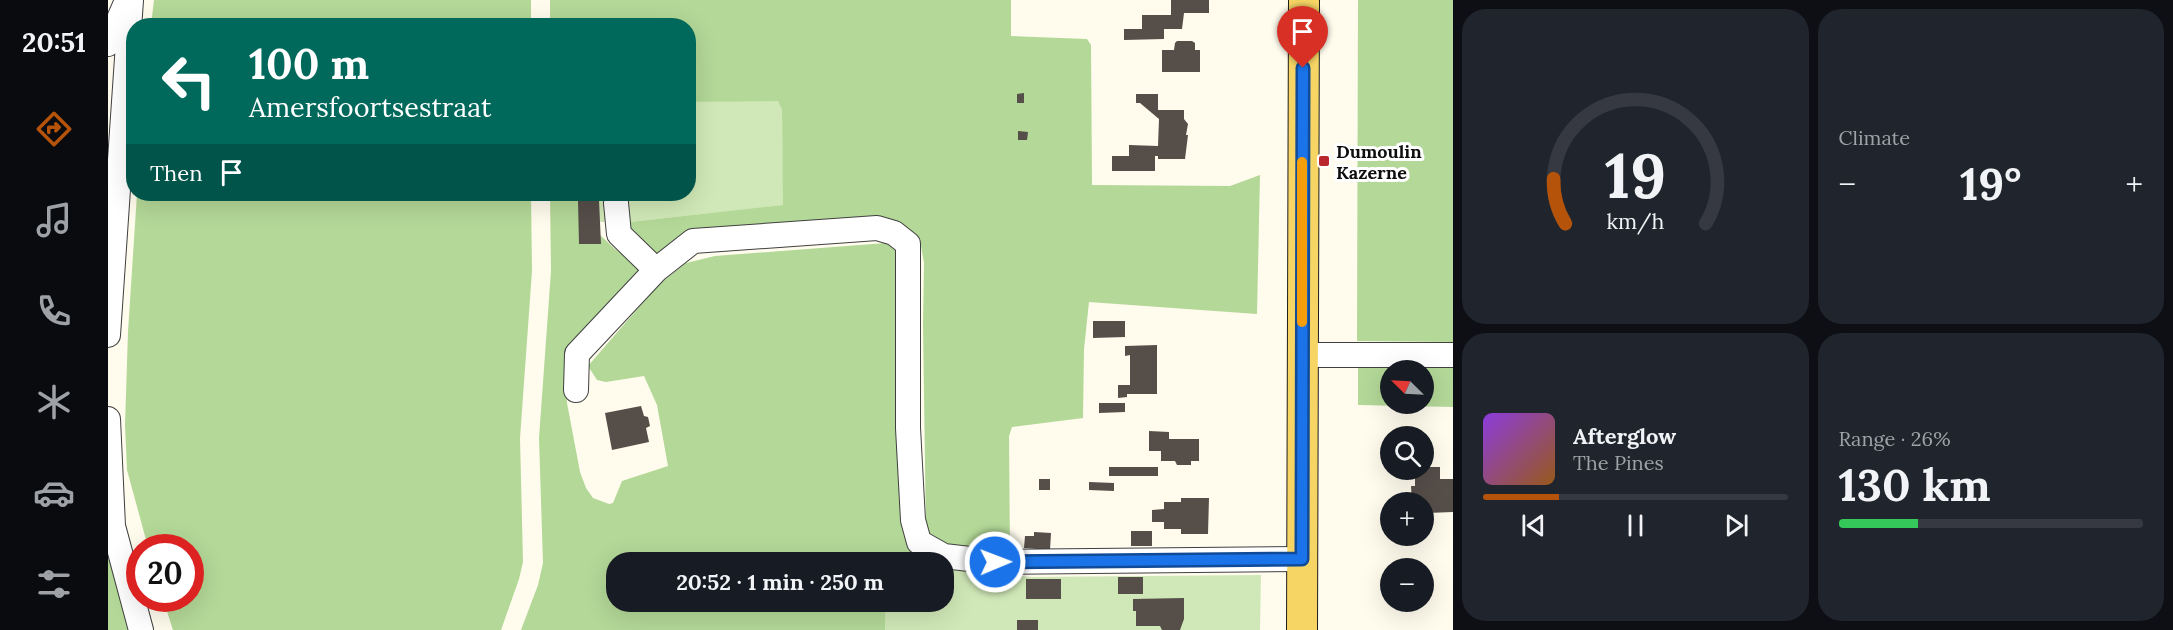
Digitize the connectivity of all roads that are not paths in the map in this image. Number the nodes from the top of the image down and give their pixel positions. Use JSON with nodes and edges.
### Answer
{"nodes":[{"id":1,"x":129,"y":0,"type":"edge"},
{"id":2,"x":1304,"y":0,"type":"edge"},
{"id":3,"x":128,"y":18,"type":"edge"},
{"id":4,"x":108,"y":44,"type":"edge"},
{"id":5,"x":126,"y":48,"type":"edge"},
{"id":6,"x":616,"y":203,"type":"dead end"},
{"id":7,"x":656,"y":270,"type":"junction"},
{"id":8,"x":108,"y":335,"type":"edge"},
{"id":9,"x":1302,"y":355,"type":"junction"},
{"id":10,"x":1453,"y":355,"type":"edge"},
{"id":11,"x":576,"y":390,"type":"dead end"},
{"id":12,"x":108,"y":419,"type":"edge"},
{"id":13,"x":1302,"y":559,"type":"junction"},
{"id":14,"x":141,"y":630,"type":"edge"},
{"id":15,"x":1302,"y":630,"type":"edge"}],
"edges":[{"from":1,"to":3,"type":"street"},
{"from":1,"to":4,"type":"street"},
{"from":2,"to":9,"type":"main road"},
{"from":5,"to":8,"type":"street"},
{"from":6,"to":7,"type":"street"},
{"from":7,"to":11,"type":"street"},
{"from":7,"to":13,"type":"street"},
{"from":9,"to":10,"type":"street"},
{"from":9,"to":13,"type":"main road"},
{"from":12,"to":14,"type":"street"},
{"from":13,"to":15,"type":"main road"}]}
